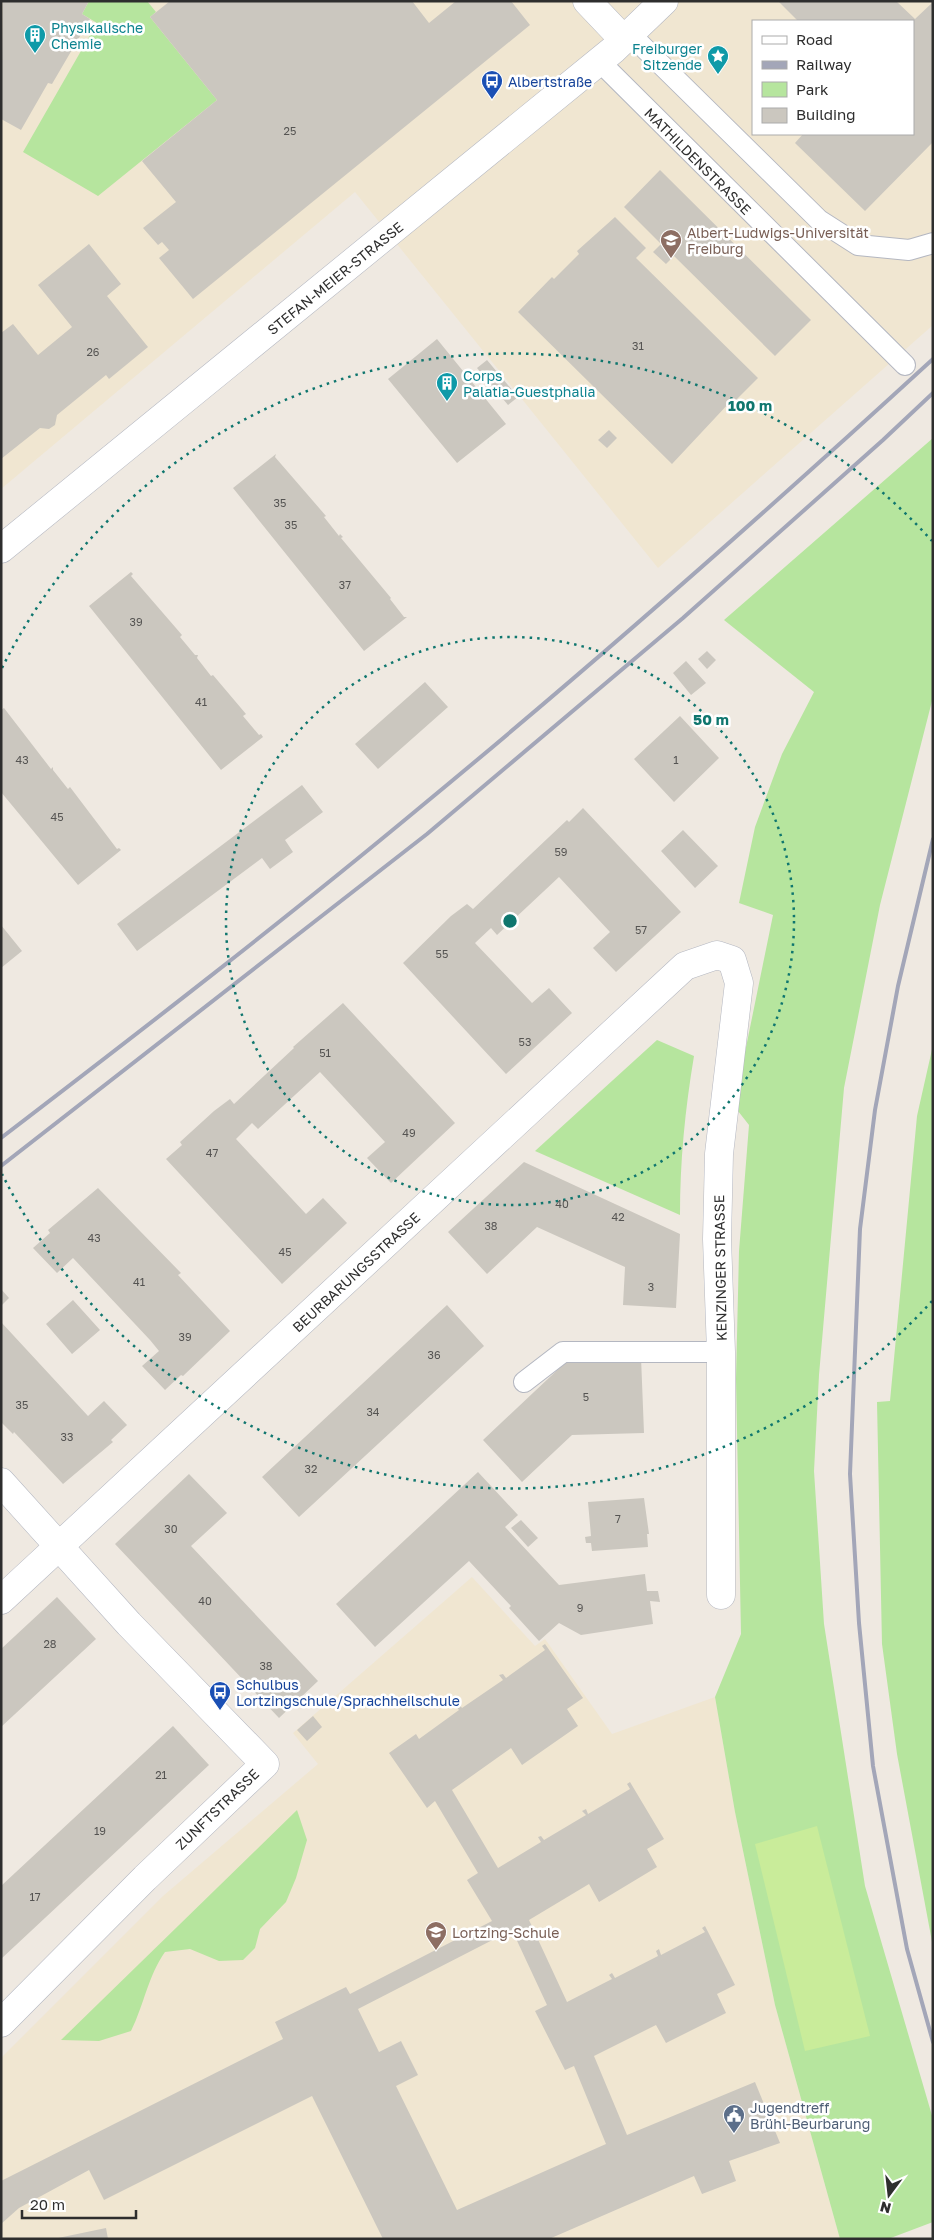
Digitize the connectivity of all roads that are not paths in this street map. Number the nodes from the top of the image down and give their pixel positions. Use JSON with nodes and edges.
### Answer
{"nodes":[{"id":1,"x":587,"y":1,"type":"edge"},
{"id":2,"x":664,"y":1,"type":"edge"},
{"id":3,"x":627,"y":37,"type":"junction"},
{"id":4,"x":599,"y":62,"type":"junction"},
{"id":5,"x":933,"y":243,"type":"edge"},
{"id":6,"x":905,"y":365,"type":"dead end"},
{"id":7,"x":1,"y":549,"type":"edge"},
{"id":8,"x":717,"y":955,"type":"joint"},
{"id":9,"x":721,"y":1352,"type":"junction"},
{"id":10,"x":524,"y":1382,"type":"dead end"},
{"id":11,"x":1,"y":1482,"type":"edge"},
{"id":12,"x":60,"y":1546,"type":"junction"},
{"id":13,"x":721,"y":1596,"type":"dead end"},
{"id":14,"x":1,"y":1600,"type":"edge"},
{"id":15,"x":1,"y":2023,"type":"edge"}],
"edges":[{"from":1,"to":3,"type":"street"},
{"from":2,"to":3,"type":"street","name":"STEFAN-MEIER-STRASSE"},
{"from":3,"to":4,"type":"street","name":"STEFAN-MEIER-STRASSE"},
{"from":3,"to":5,"type":"lane"},
{"from":4,"to":6,"type":"lane","name":"MATHILDENSTRASSE"},
{"from":4,"to":7,"type":"street","name":"STEFAN-MEIER-STRASSE"},
{"from":8,"to":9,"type":"street","name":"KENZINGER STRASSE"},
{"from":8,"to":12,"type":"street","name":"BEURBARUNGSSTRASSE"},
{"from":9,"to":10,"type":"lane"},
{"from":9,"to":13,"type":"street","name":"KENZINGER STRASSE"},
{"from":11,"to":12,"type":"street"},
{"from":12,"to":14,"type":"street","name":"BEURBARUNGSSTRASSE"},
{"from":12,"to":15,"type":"street","name":"ZUNFTSTRASSE"}]}
